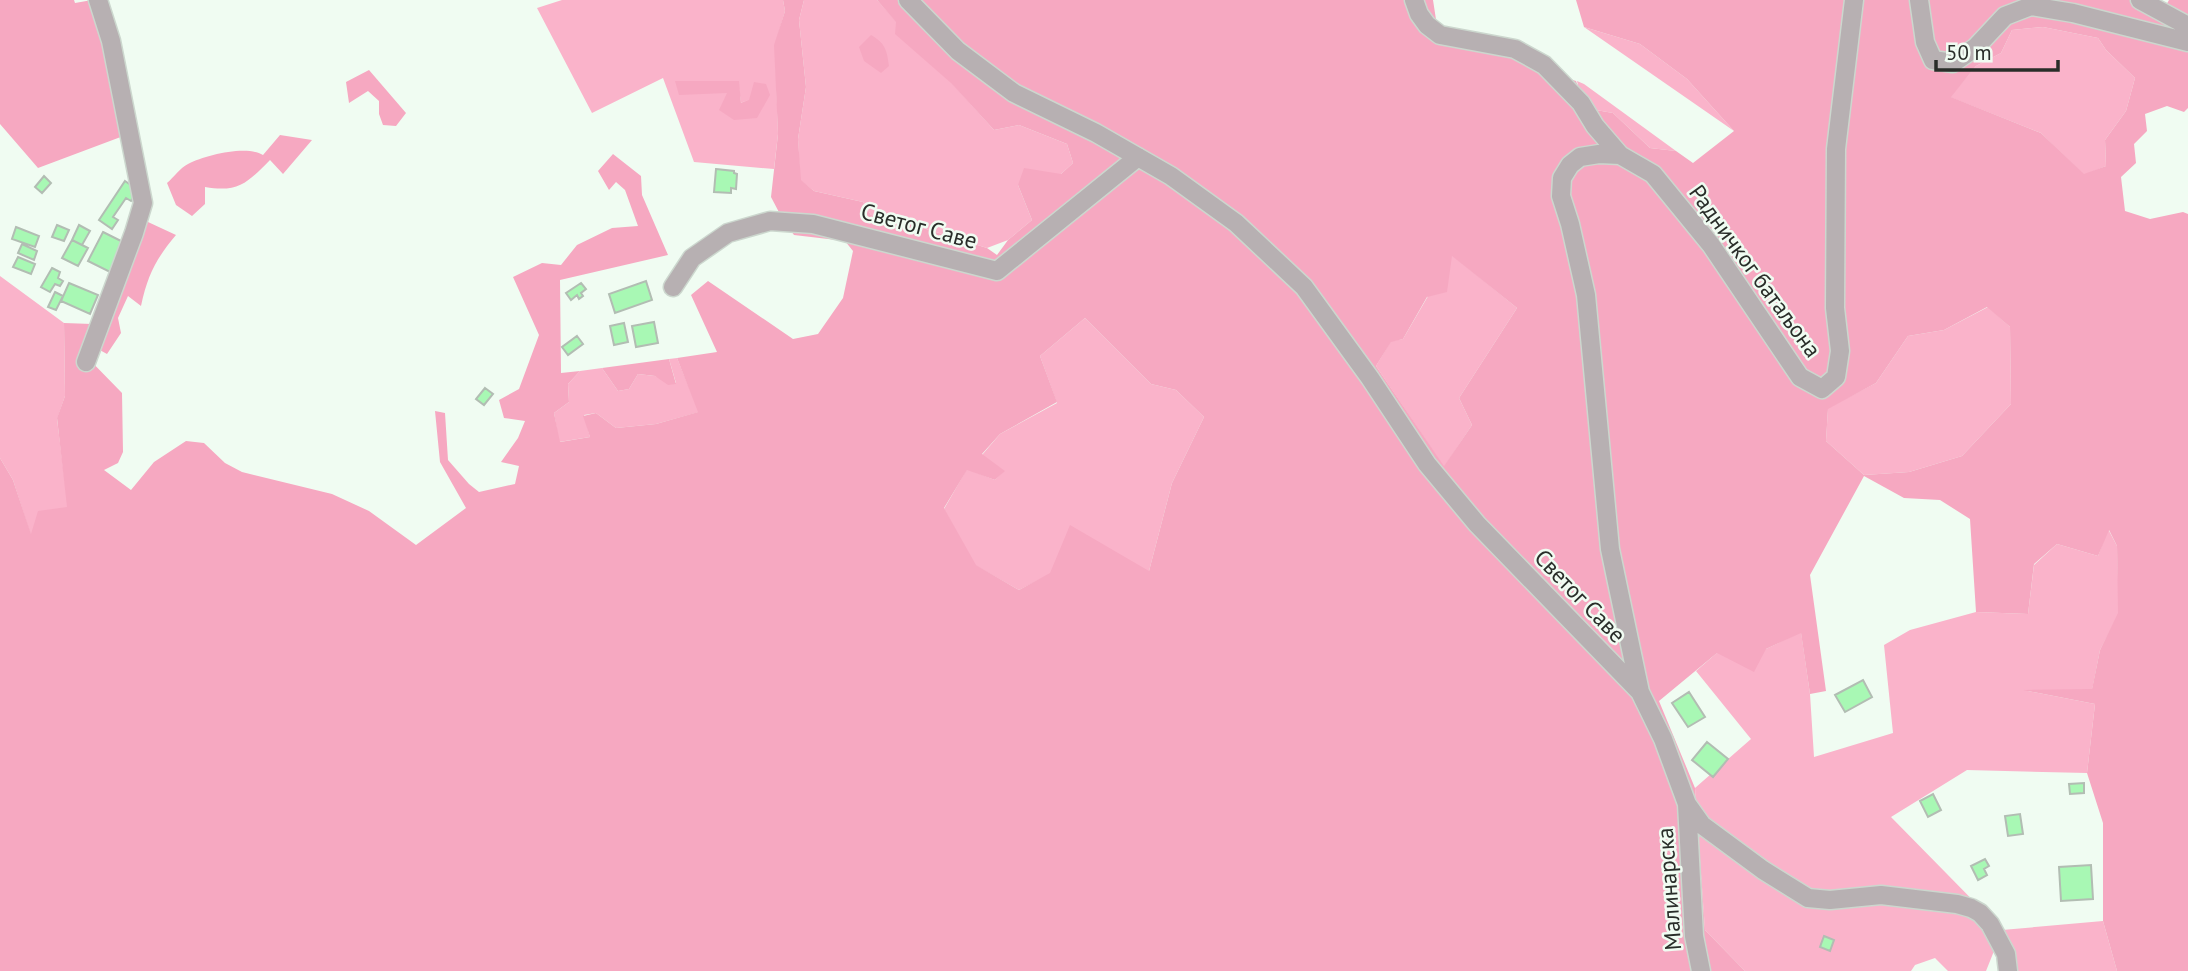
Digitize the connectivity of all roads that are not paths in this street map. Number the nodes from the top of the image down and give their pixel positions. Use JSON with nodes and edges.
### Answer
{"nodes":[{"id":1,"x":98,"y":0,"type":"edge"},
{"id":2,"x":908,"y":0,"type":"edge"},
{"id":3,"x":1414,"y":0,"type":"edge"},
{"id":4,"x":1854,"y":0,"type":"edge"},
{"id":5,"x":1919,"y":0,"type":"edge"},
{"id":6,"x":2140,"y":0,"type":"edge"},
{"id":7,"x":2188,"y":26,"type":"edge"},
{"id":8,"x":2188,"y":42,"type":"edge"},
{"id":9,"x":1620,"y":155,"type":"junction"},
{"id":10,"x":1138,"y":157,"type":"junction"},
{"id":11,"x":673,"y":288,"type":"dead end"},
{"id":12,"x":86,"y":362,"type":"dead end"},
{"id":13,"x":1640,"y":692,"type":"junction"},
{"id":14,"x":1687,"y":804,"type":"junction"},
{"id":15,"x":1701,"y":971,"type":"edge"},
{"id":16,"x":2008,"y":971,"type":"edge"}],
"edges":[{"from":1,"to":12,"type":"street"},
{"from":2,"to":10,"type":"street","name":"Светог Саве"},
{"from":3,"to":9,"type":"street","name":"Радничког батаљона"},
{"from":4,"to":9,"type":"street","name":"Радничког батаљона"},
{"from":5,"to":8,"type":"street"},
{"from":6,"to":7,"type":"street"},
{"from":9,"to":13,"type":"street"},
{"from":10,"to":11,"type":"street","name":"Светог Саве"},
{"from":10,"to":13,"type":"street","name":"Светог Саве"},
{"from":13,"to":14,"type":"street","name":"Светог Саве"},
{"from":14,"to":15,"type":"street","name":"Малинарска"},
{"from":14,"to":16,"type":"street","name":"Светог Саве"}]}
